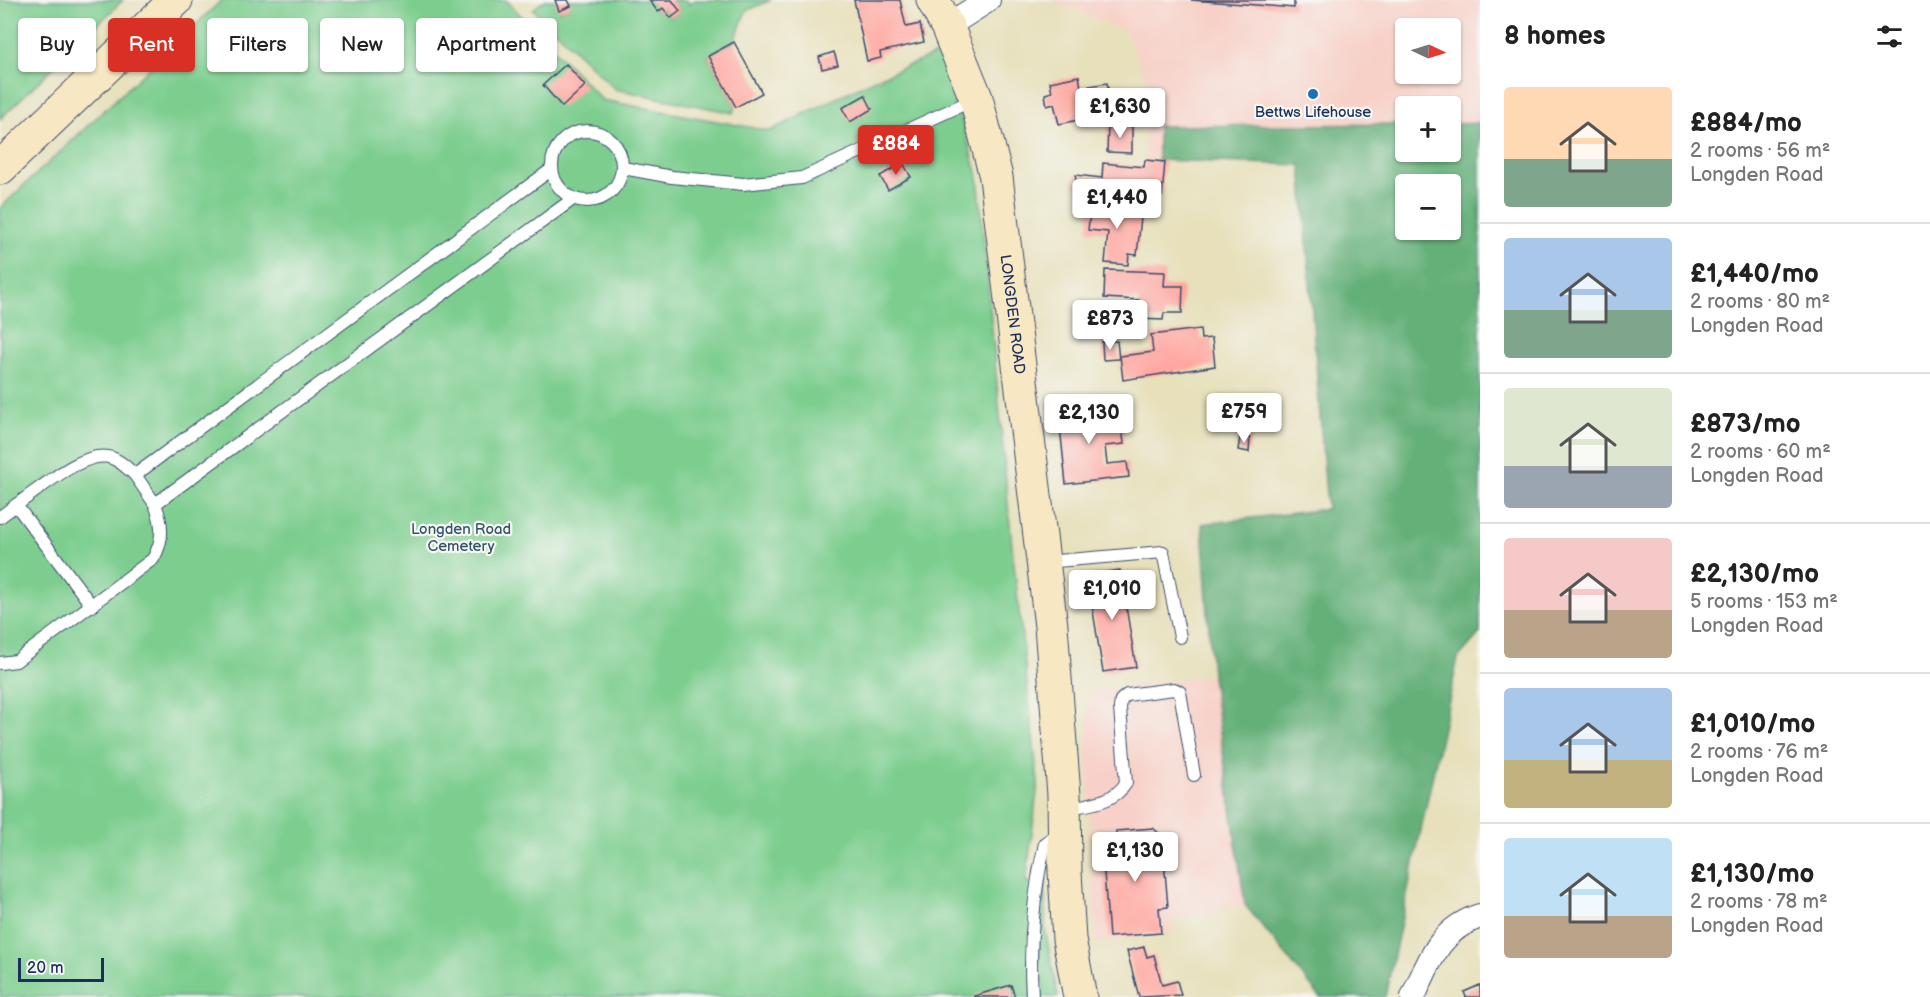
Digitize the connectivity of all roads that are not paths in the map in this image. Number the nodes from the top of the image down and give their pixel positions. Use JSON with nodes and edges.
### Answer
{"nodes":[{"id":1,"x":176,"y":0,"type":"edge"},
{"id":2,"x":988,"y":0,"type":"edge"},
{"id":3,"x":940,"y":13,"type":"edge"},
{"id":4,"x":976,"y":98,"type":"junction"},
{"id":5,"x":0,"y":168,"type":"edge"},
{"id":6,"x":623,"y":168,"type":"junction"},
{"id":7,"x":552,"y":169,"type":"junction"},
{"id":8,"x":573,"y":199,"type":"junction"},
{"id":9,"x":135,"y":475,"type":"junction"},
{"id":10,"x":154,"y":504,"type":"junction"},
{"id":11,"x":16,"y":505,"type":"junction"},
{"id":12,"x":0,"y":517,"type":"edge"},
{"id":13,"x":1044,"y":562,"type":"junction"},
{"id":14,"x":92,"y":606,"type":"junction"},
{"id":15,"x":1180,"y":637,"type":"dead end"},
{"id":16,"x":0,"y":663,"type":"edge"},
{"id":17,"x":1194,"y":775,"type":"dead end"},
{"id":18,"x":1064,"y":819,"type":"junction"},
{"id":19,"x":1480,"y":916,"type":"edge"},
{"id":20,"x":1032,"y":997,"type":"edge"},
{"id":21,"x":1080,"y":997,"type":"edge"},
{"id":22,"x":1413,"y":997,"type":"edge"}],
"edges":[{"from":1,"to":5,"type":"street"},
{"from":2,"to":3,"type":"street"},
{"from":3,"to":4,"type":"street","name":"LONGDEN ROAD"},
{"from":4,"to":6,"type":"lane"},
{"from":4,"to":13,"type":"street","name":"LONGDEN ROAD"},
{"from":6,"to":7,"type":"lane"},
{"from":6,"to":8,"type":"lane"},
{"from":7,"to":8,"type":"lane"},
{"from":7,"to":9,"type":"lane"},
{"from":8,"to":10,"type":"lane"},
{"from":9,"to":10,"type":"lane"},
{"from":9,"to":11,"type":"lane"},
{"from":10,"to":14,"type":"lane"},
{"from":11,"to":12,"type":"lane"},
{"from":11,"to":14,"type":"lane"},
{"from":13,"to":15,"type":"lane"},
{"from":13,"to":18,"type":"street","name":"LONGDEN ROAD"},
{"from":14,"to":16,"type":"lane"},
{"from":17,"to":18,"type":"lane"},
{"from":18,"to":20,"type":"lane"},
{"from":18,"to":21,"type":"street","name":"LONGDEN ROAD"},
{"from":19,"to":22,"type":"street"}]}
